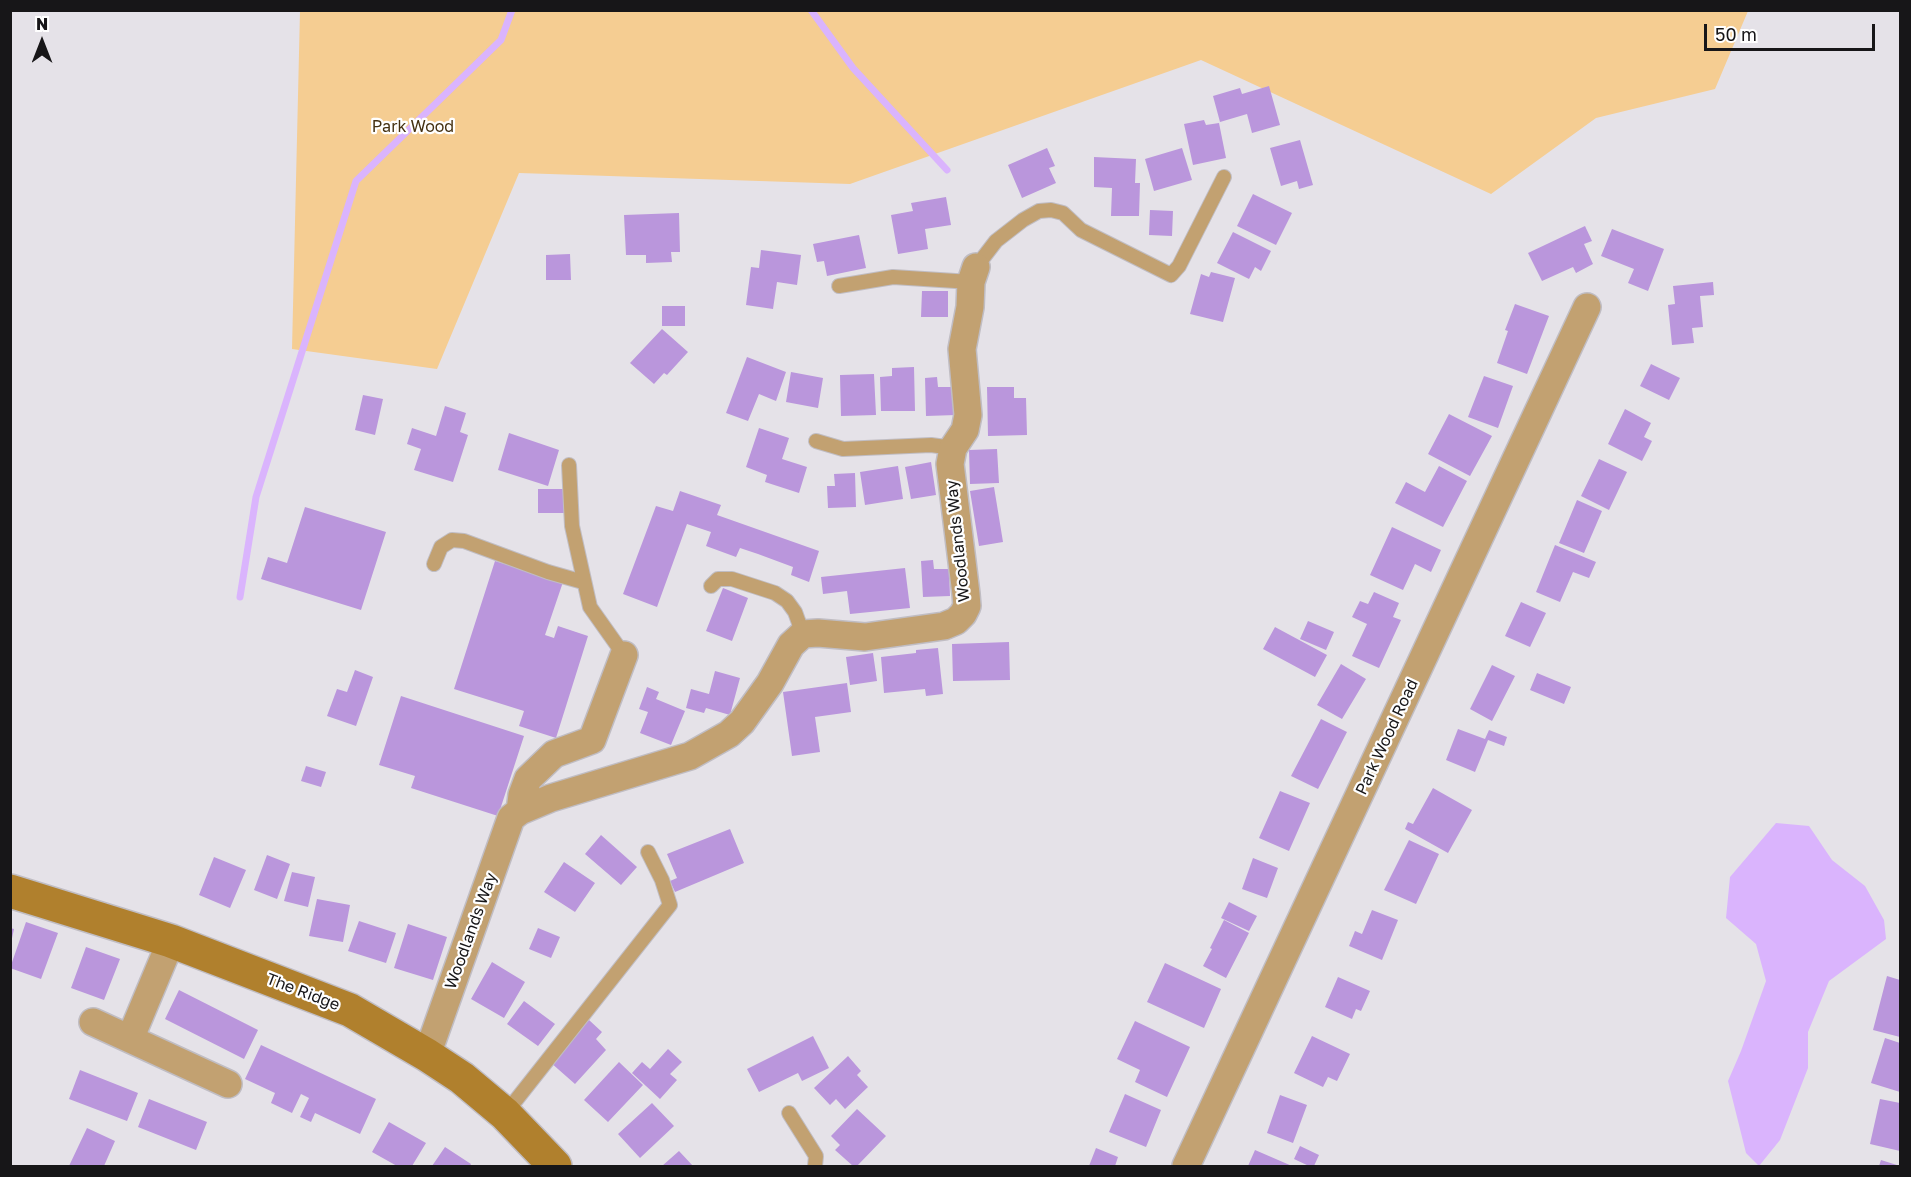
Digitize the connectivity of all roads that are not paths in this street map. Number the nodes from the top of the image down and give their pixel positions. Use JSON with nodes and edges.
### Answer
{"nodes":[{"id":1,"x":1224,"y":177,"type":"dead end"},
{"id":2,"x":973,"y":274,"type":"junction"},
{"id":3,"x":839,"y":286,"type":"dead end"},
{"id":4,"x":1587,"y":308,"type":"dead end"},
{"id":5,"x":816,"y":441,"type":"dead end"},
{"id":6,"x":953,"y":447,"type":"junction"},
{"id":7,"x":568,"y":465,"type":"dead end"},
{"id":8,"x":434,"y":564,"type":"dead end"},
{"id":9,"x":583,"y":582,"type":"junction"},
{"id":10,"x":711,"y":586,"type":"dead end"},
{"id":11,"x":803,"y":634,"type":"junction"},
{"id":12,"x":624,"y":655,"type":"joint"},
{"id":13,"x":520,"y":811,"type":"junction"},
{"id":14,"x":648,"y":852,"type":"dead end"},
{"id":15,"x":10,"y":891,"type":"edge"},
{"id":16,"x":171,"y":941,"type":"junction"},
{"id":17,"x":93,"y":1022,"type":"dead end"},
{"id":18,"x":130,"y":1039,"type":"junction"},
{"id":19,"x":427,"y":1055,"type":"junction"},
{"id":20,"x":228,"y":1084,"type":"dead end"},
{"id":21,"x":789,"y":1113,"type":"dead end"},
{"id":22,"x":504,"y":1114,"type":"junction"},
{"id":23,"x":555,"y":1167,"type":"edge"},
{"id":24,"x":815,"y":1167,"type":"edge"},
{"id":25,"x":1186,"y":1167,"type":"edge"}],
"edges":[{"from":1,"to":2,"type":"lane"},
{"from":2,"to":3,"type":"lane"},
{"from":2,"to":6,"type":"street","name":"Woodlands Way"},
{"from":4,"to":25,"type":"street","name":"Park Wood Road"},
{"from":5,"to":6,"type":"lane"},
{"from":6,"to":11,"type":"street","name":"Woodlands Way"},
{"from":7,"to":9,"type":"lane"},
{"from":8,"to":9,"type":"lane"},
{"from":9,"to":12,"type":"lane"},
{"from":10,"to":11,"type":"lane"},
{"from":11,"to":13,"type":"street"},
{"from":12,"to":13,"type":"street","name":"Woodlands Way"},
{"from":13,"to":19,"type":"street","name":"Woodlands Way"},
{"from":14,"to":22,"type":"lane"},
{"from":15,"to":16,"type":"main road","name":"The Ridge"},
{"from":16,"to":18,"type":"street"},
{"from":16,"to":19,"type":"main road","name":"The Ridge"},
{"from":17,"to":18,"type":"street"},
{"from":18,"to":20,"type":"street"},
{"from":19,"to":22,"type":"main road","name":"The Ridge"},
{"from":21,"to":24,"type":"lane"},
{"from":22,"to":23,"type":"main road","name":"The Ridge"}]}
